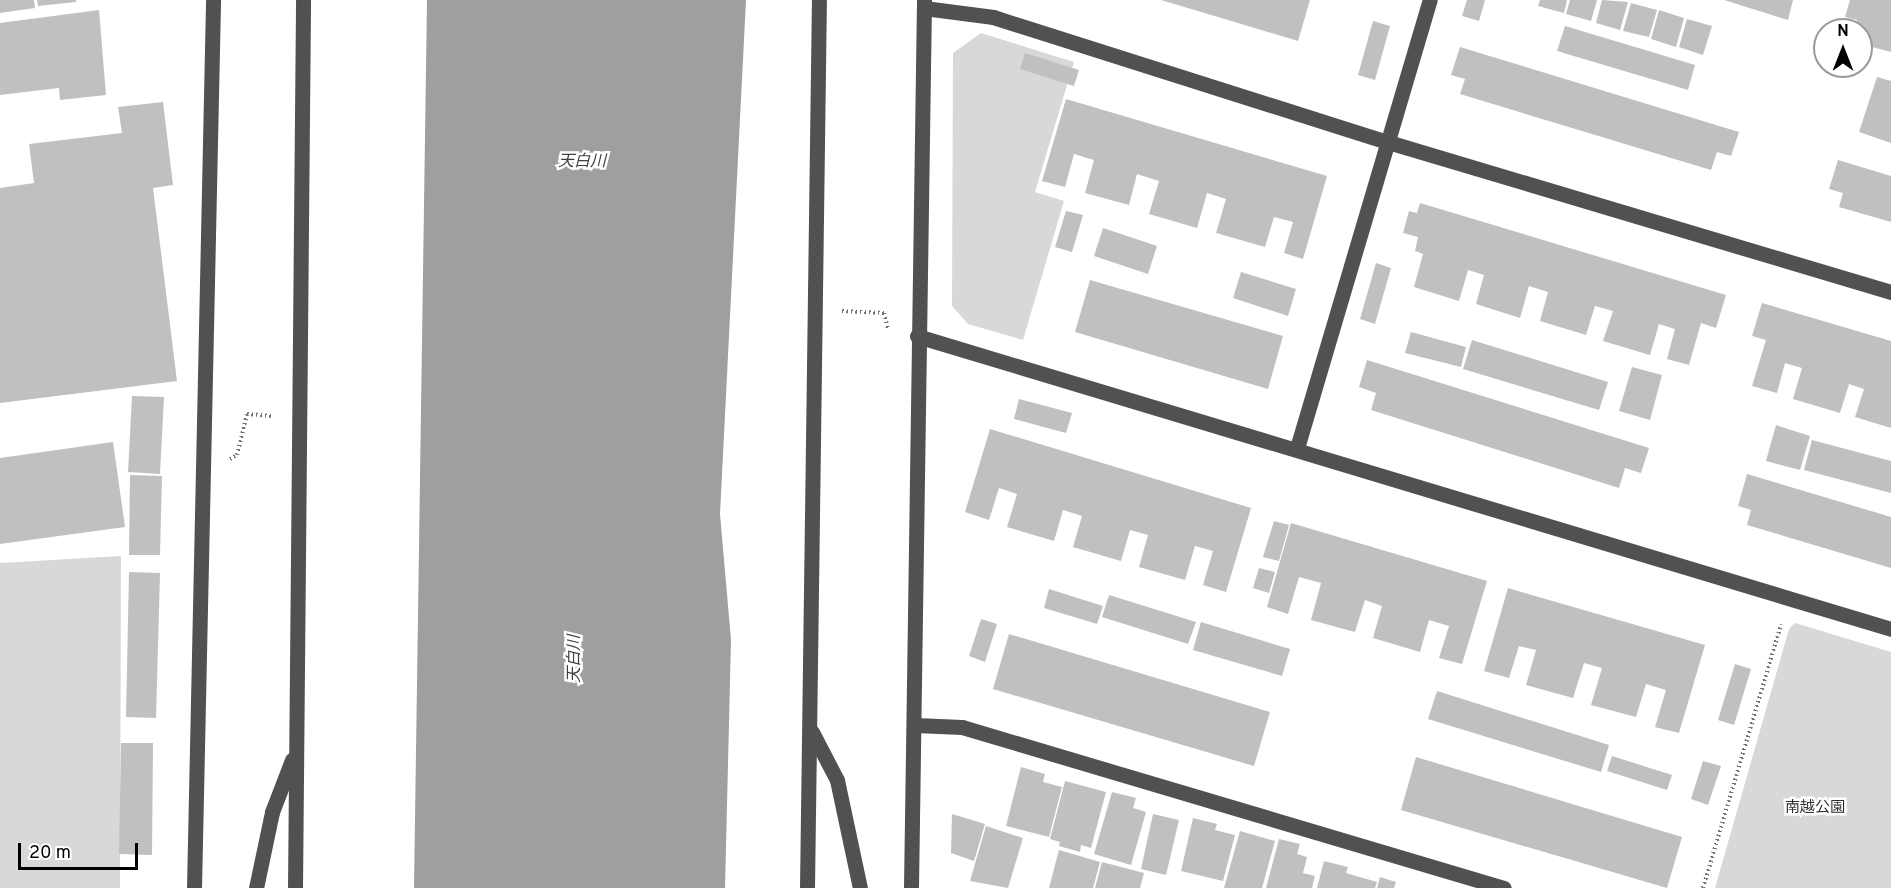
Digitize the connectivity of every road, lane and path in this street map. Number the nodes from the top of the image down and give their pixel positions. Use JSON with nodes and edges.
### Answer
{"nodes":[{"id":1,"x":213,"y":0,"type":"edge"},
{"id":2,"x":303,"y":0,"type":"edge"},
{"id":3,"x":819,"y":0,"type":"edge"},
{"id":4,"x":1430,"y":0,"type":"edge"},
{"id":5,"x":924,"y":4,"type":"edge"},
{"id":6,"x":1388,"y":142,"type":"junction"},
{"id":7,"x":1891,"y":292,"type":"edge"},
{"id":8,"x":815,"y":310,"type":"junction"},
{"id":9,"x":917,"y":336,"type":"junction"},
{"id":10,"x":918,"y":366,"type":"junction"},
{"id":11,"x":300,"y":418,"type":"junction"},
{"id":12,"x":1297,"y":448,"type":"junction"},
{"id":13,"x":202,"y":477,"type":"junction"},
{"id":14,"x":1784,"y":614,"type":"dead end"},
{"id":15,"x":1891,"y":629,"type":"edge"},
{"id":16,"x":915,"y":725,"type":"junction"},
{"id":17,"x":810,"y":729,"type":"junction"},
{"id":18,"x":296,"y":752,"type":"junction"},
{"id":19,"x":194,"y":888,"type":"edge"},
{"id":20,"x":256,"y":888,"type":"edge"},
{"id":21,"x":295,"y":888,"type":"edge"},
{"id":22,"x":807,"y":888,"type":"edge"},
{"id":23,"x":860,"y":888,"type":"edge"},
{"id":24,"x":911,"y":888,"type":"edge"},
{"id":25,"x":1504,"y":888,"type":"edge"},
{"id":26,"x":1703,"y":888,"type":"edge"}],
"edges":[{"from":1,"to":13,"type":"street"},
{"from":2,"to":11,"type":"street"},
{"from":3,"to":8,"type":"street"},
{"from":4,"to":6,"type":"street"},
{"from":5,"to":6,"type":"street"},
{"from":5,"to":9,"type":"street"},
{"from":6,"to":7,"type":"street"},
{"from":6,"to":12,"type":"street"},
{"from":8,"to":10,"type":"path"},
{"from":8,"to":17,"type":"street"},
{"from":9,"to":10,"type":"street"},
{"from":9,"to":12,"type":"street"},
{"from":10,"to":16,"type":"street"},
{"from":11,"to":13,"type":"path"},
{"from":11,"to":18,"type":"street"},
{"from":12,"to":15,"type":"street"},
{"from":13,"to":19,"type":"street"},
{"from":14,"to":26,"type":"path"},
{"from":16,"to":24,"type":"street"},
{"from":16,"to":25,"type":"street"},
{"from":17,"to":22,"type":"street"},
{"from":17,"to":23,"type":"street"},
{"from":18,"to":20,"type":"street"},
{"from":18,"to":21,"type":"street"}]}
